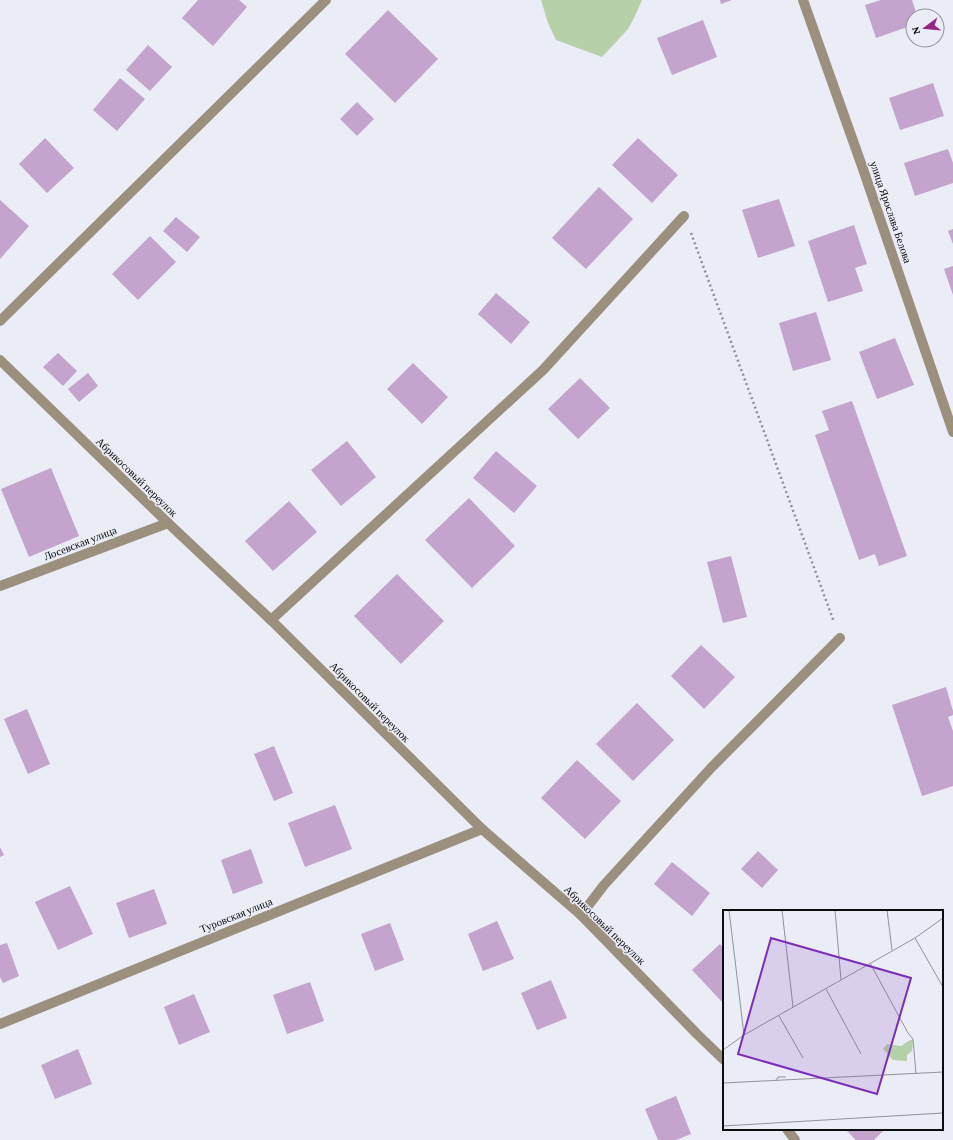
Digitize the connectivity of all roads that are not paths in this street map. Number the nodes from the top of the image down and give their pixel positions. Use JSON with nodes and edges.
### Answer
{"nodes":[{"id":1,"x":326,"y":0,"type":"edge"},
{"id":2,"x":803,"y":0,"type":"edge"},
{"id":3,"x":684,"y":216,"type":"road end"},
{"id":4,"x":0,"y":321,"type":"edge"},
{"id":5,"x":0,"y":360,"type":"edge"},
{"id":6,"x":953,"y":432,"type":"edge"},
{"id":7,"x":168,"y":523,"type":"junction"},
{"id":8,"x":0,"y":586,"type":"edge"},
{"id":9,"x":271,"y":620,"type":"junction"},
{"id":10,"x":840,"y":638,"type":"road end"},
{"id":11,"x":482,"y":829,"type":"junction"},
{"id":12,"x":581,"y":915,"type":"junction"},
{"id":13,"x":0,"y":1024,"type":"edge"},
{"id":14,"x":723,"y":1059,"type":"edge"},
{"id":15,"x":787,"y":1130,"type":"edge"},
{"id":16,"x":793,"y":1140,"type":"edge"}],
"edges":[{"from":1,"to":4,"type":"street"},
{"from":2,"to":6,"type":"street","name":"улица Ярослава Белова"},
{"from":3,"to":9,"type":"street"},
{"from":5,"to":7,"type":"street","name":"Абрикосовый переулок"},
{"from":7,"to":8,"type":"street","name":"Лосевская улица"},
{"from":7,"to":9,"type":"street","name":"Абрикосовый переулок"},
{"from":9,"to":11,"type":"street","name":"Абрикосовый переулок"},
{"from":10,"to":12,"type":"street"},
{"from":11,"to":12,"type":"street","name":"Абрикосовый переулок"},
{"from":11,"to":13,"type":"street","name":"Туровская улица"},
{"from":12,"to":14,"type":"street","name":"Абрикосовый переулок"},
{"from":15,"to":16,"type":"street"}]}
